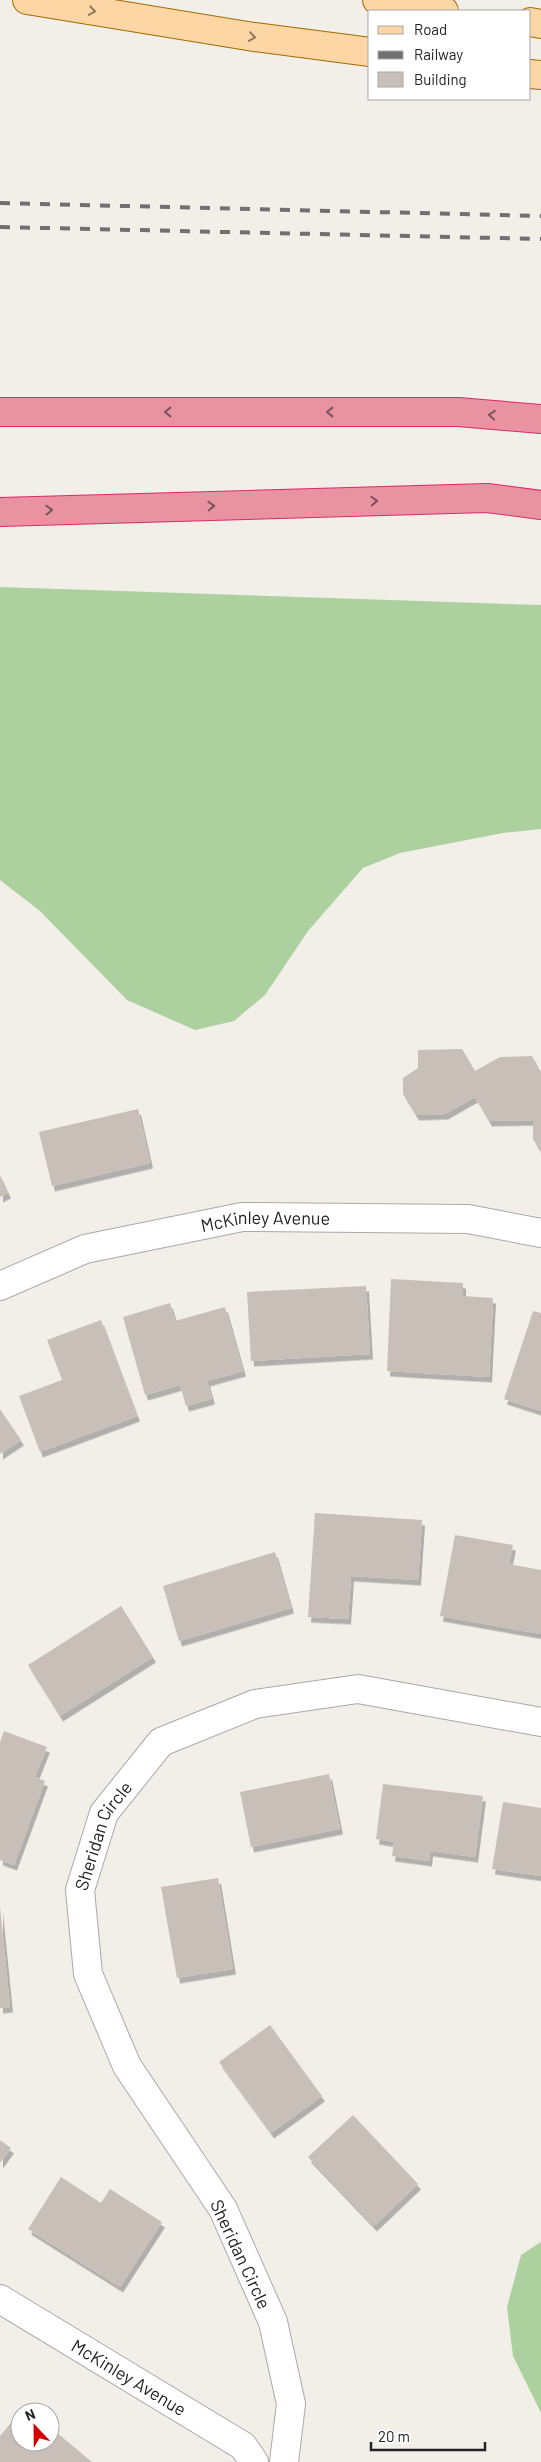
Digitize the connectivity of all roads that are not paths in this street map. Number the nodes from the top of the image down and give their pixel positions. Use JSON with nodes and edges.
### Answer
{"nodes":[{"id":1,"x":27,"y":0,"type":"edge"},
{"id":2,"x":377,"y":0,"type":"edge"},
{"id":3,"x":438,"y":10,"type":"edge"},
{"id":4,"x":368,"y":52,"type":"edge"},
{"id":5,"x":0,"y":412,"type":"edge"},
{"id":6,"x":541,"y":419,"type":"edge"},
{"id":7,"x":541,"y":505,"type":"edge"},
{"id":8,"x":0,"y":512,"type":"edge"},
{"id":9,"x":541,"y":1233,"type":"edge"},
{"id":10,"x":0,"y":1286,"type":"edge"},
{"id":11,"x":541,"y":1722,"type":"edge"},
{"id":12,"x":0,"y":2299,"type":"edge"},
{"id":13,"x":254,"y":2462,"type":"edge"},
{"id":14,"x":284,"y":2462,"type":"edge"}],
"edges":[{"from":1,"to":4,"type":"main road","one_way":true},
{"from":2,"to":3,"type":"main road"},
{"from":6,"to":5,"type":"highway","one_way":true},
{"from":8,"to":7,"type":"highway","one_way":true},
{"from":9,"to":10,"type":"street","name":"McKinley Avenue"},
{"from":11,"to":14,"type":"street","name":"Sheridan Circle"},
{"from":12,"to":13,"type":"street","name":"McKinley Avenue"}]}
